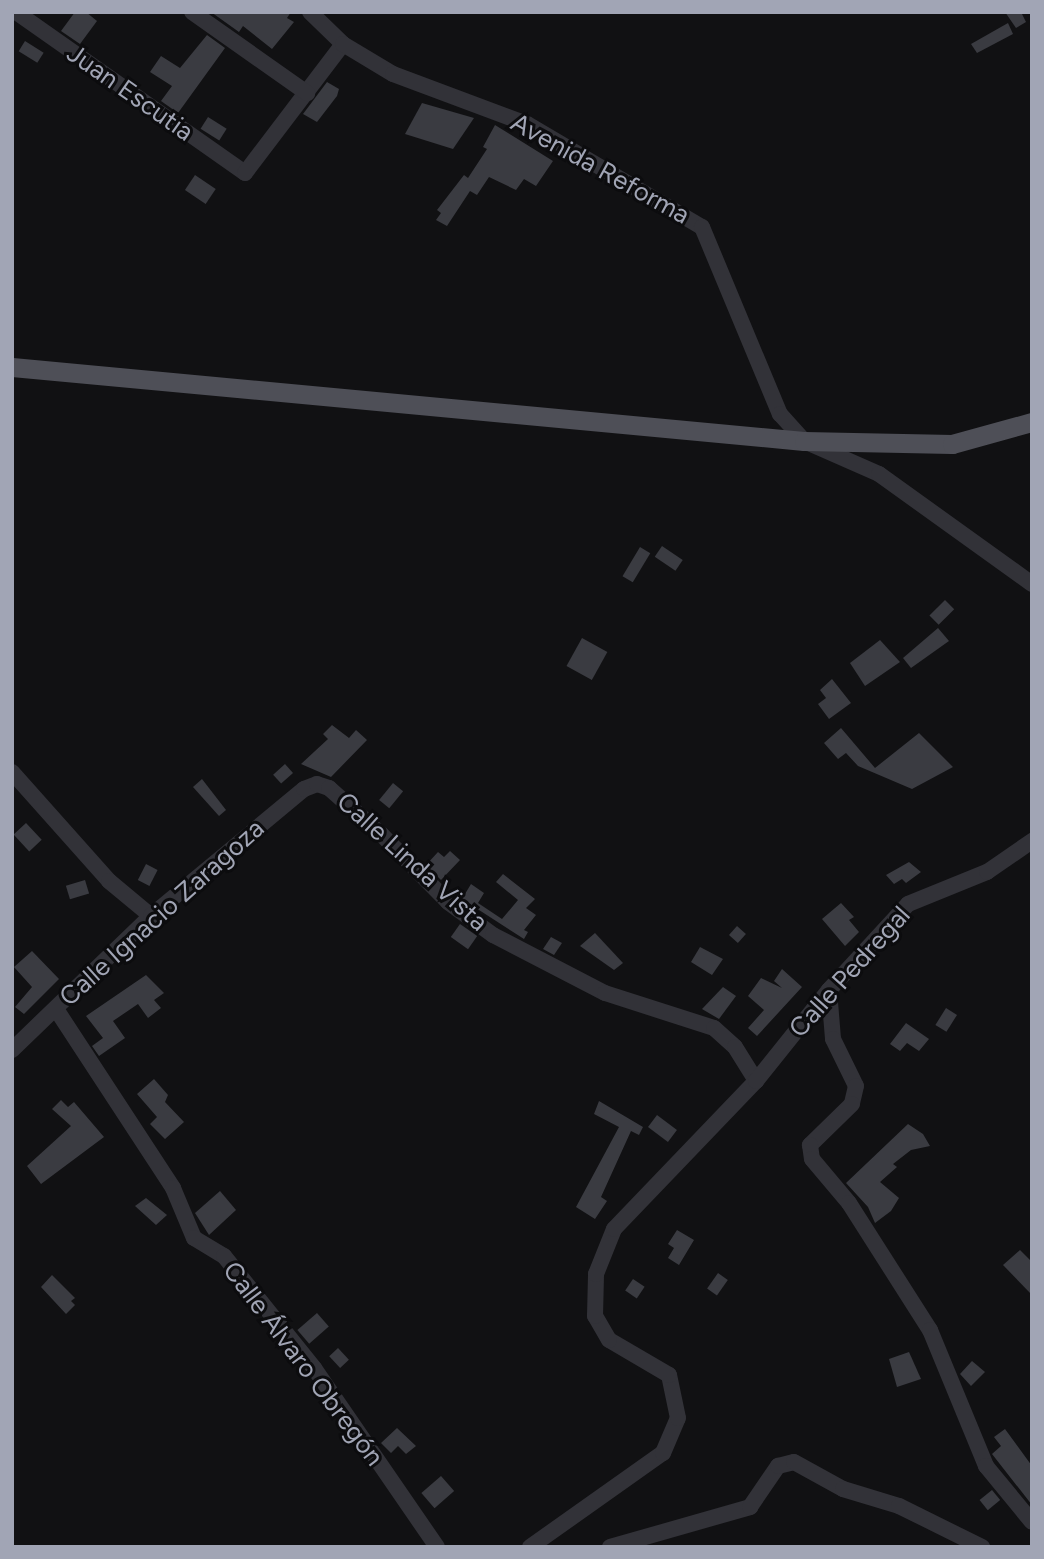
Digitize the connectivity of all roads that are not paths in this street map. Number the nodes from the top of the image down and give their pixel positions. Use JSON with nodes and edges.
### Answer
{"nodes":[{"id":1,"x":16,"y":12,"type":"edge"},
{"id":2,"x":192,"y":12,"type":"edge"},
{"id":3,"x":310,"y":12,"type":"edge"},
{"id":4,"x":343,"y":44,"type":"junction"},
{"id":5,"x":307,"y":93,"type":"junction"},
{"id":6,"x":12,"y":367,"type":"edge"},
{"id":7,"x":1032,"y":422,"type":"edge"},
{"id":8,"x":804,"y":441,"type":"junction"},
{"id":9,"x":1032,"y":584,"type":"edge"},
{"id":10,"x":12,"y":772,"type":"edge"},
{"id":11,"x":317,"y":784,"type":"joint"},
{"id":12,"x":1032,"y":841,"type":"edge"},
{"id":13,"x":151,"y":916,"type":"junction"},
{"id":14,"x":829,"y":990,"type":"junction"},
{"id":15,"x":56,"y":1009,"type":"junction"},
{"id":16,"x":12,"y":1050,"type":"edge"},
{"id":17,"x":756,"y":1081,"type":"junction"},
{"id":18,"x":1032,"y":1521,"type":"edge"},
{"id":19,"x":437,"y":1547,"type":"edge"},
{"id":20,"x":530,"y":1547,"type":"edge"},
{"id":21,"x":610,"y":1547,"type":"edge"},
{"id":22,"x":982,"y":1547,"type":"edge"}],
"edges":[{"from":1,"to":5,"type":"street","name":"Juan Escutia"},
{"from":2,"to":5,"type":"street"},
{"from":3,"to":4,"type":"street","name":"Avenida Reforma"},
{"from":4,"to":5,"type":"street"},
{"from":4,"to":8,"type":"street","name":"Avenida Reforma"},
{"from":6,"to":8,"type":"main road"},
{"from":7,"to":8,"type":"main road"},
{"from":8,"to":9,"type":"street","name":"Avenida Reforma"},
{"from":10,"to":13,"type":"street"},
{"from":11,"to":13,"type":"street","name":"Calle Ignacio Zaragoza"},
{"from":11,"to":17,"type":"street","name":"Calle Linda Vista"},
{"from":12,"to":14,"type":"street","name":"Calle Pedregal"},
{"from":13,"to":15,"type":"street","name":"Calle Ignacio Zaragoza"},
{"from":14,"to":17,"type":"street","name":"Calle Pedregal"},
{"from":14,"to":18,"type":"street"},
{"from":15,"to":16,"type":"street","name":"Calle Ignacio Zaragoza"},
{"from":15,"to":19,"type":"street","name":"Calle Álvaro Obregón"},
{"from":17,"to":20,"type":"street","name":"Calle Pedregal"},
{"from":21,"to":22,"type":"street"}]}
